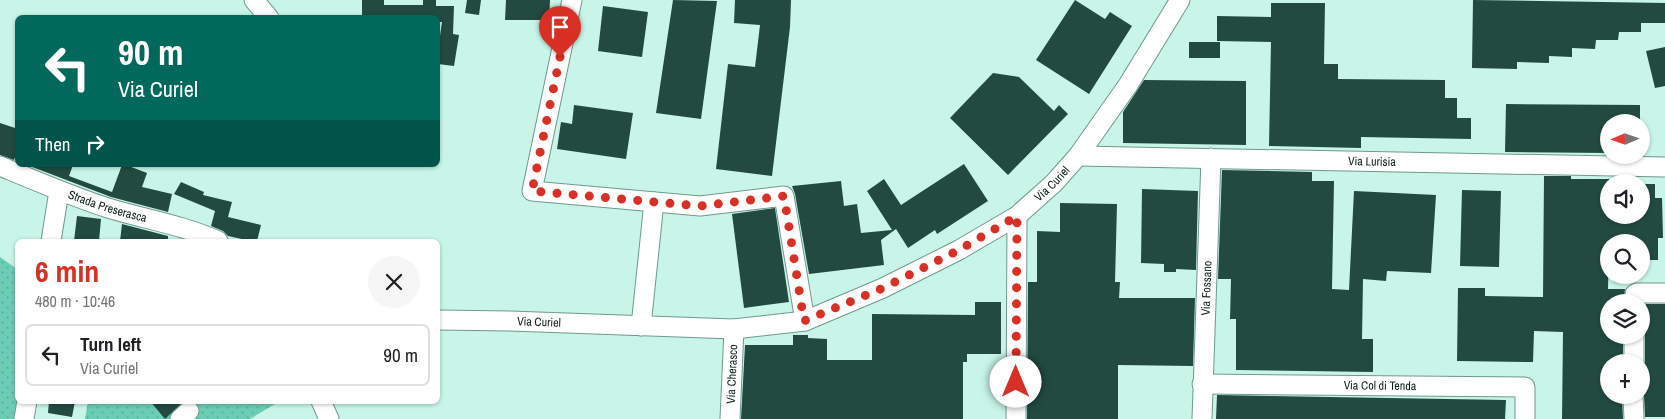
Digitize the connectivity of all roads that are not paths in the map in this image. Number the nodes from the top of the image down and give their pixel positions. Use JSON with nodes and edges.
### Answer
{"nodes":[{"id":1,"x":254,"y":0,"type":"edge"},
{"id":2,"x":572,"y":0,"type":"edge"},
{"id":3,"x":1180,"y":0,"type":"edge"},
{"id":4,"x":267,"y":15,"type":"edge"},
{"id":5,"x":1078,"y":156,"type":"junction"},
{"id":6,"x":1210,"y":158,"type":"junction"},
{"id":7,"x":0,"y":166,"type":"edge"},
{"id":8,"x":1665,"y":167,"type":"edge"},
{"id":9,"x":59,"y":191,"type":"junction"},
{"id":10,"x":654,"y":202,"type":"junction"},
{"id":11,"x":1017,"y":216,"type":"junction"},
{"id":12,"x":51,"y":239,"type":"edge"},
{"id":13,"x":213,"y":239,"type":"edge"},
{"id":14,"x":1665,"y":293,"type":"edge"},
{"id":15,"x":1635,"y":294,"type":"edge"},
{"id":16,"x":440,"y":320,"type":"edge"},
{"id":17,"x":804,"y":321,"type":"junction"},
{"id":18,"x":641,"y":326,"type":"junction"},
{"id":19,"x":734,"y":329,"type":"junction"},
{"id":20,"x":1202,"y":384,"type":"junction"},
{"id":21,"x":1633,"y":404,"type":"edge"},
{"id":22,"x":730,"y":419,"type":"edge"},
{"id":23,"x":1016,"y":419,"type":"edge"},
{"id":24,"x":1202,"y":419,"type":"edge"},
{"id":25,"x":1525,"y":419,"type":"edge"},
{"id":26,"x":1634,"y":419,"type":"edge"}],
"edges":[{"from":1,"to":4,"type":"street"},
{"from":2,"to":10,"type":"street"},
{"from":3,"to":5,"type":"street","name":"Via Curiel"},
{"from":5,"to":6,"type":"street","name":"Via Lurisia"},
{"from":5,"to":11,"type":"street","name":"Via Curiel"},
{"from":6,"to":8,"type":"street","name":"Via Lurisia"},
{"from":6,"to":20,"type":"street","name":"Via Fossano"},
{"from":7,"to":9,"type":"street","name":"Strada Preserasca"},
{"from":9,"to":12,"type":"street"},
{"from":9,"to":13,"type":"street","name":"Strada Preserasca"},
{"from":10,"to":17,"type":"street"},
{"from":10,"to":18,"type":"street"},
{"from":11,"to":17,"type":"street","name":"Via Curiel"},
{"from":11,"to":23,"type":"street"},
{"from":14,"to":15,"type":"street"},
{"from":16,"to":18,"type":"street","name":"Via Curiel"},
{"from":17,"to":19,"type":"street","name":"Via Curiel"},
{"from":18,"to":19,"type":"street","name":"Via Curiel"},
{"from":19,"to":22,"type":"street","name":"Via Cherasco"},
{"from":20,"to":24,"type":"street","name":"Via Fossano"},
{"from":20,"to":25,"type":"street","name":"Via Col di Tenda"},
{"from":21,"to":26,"type":"street"}]}
